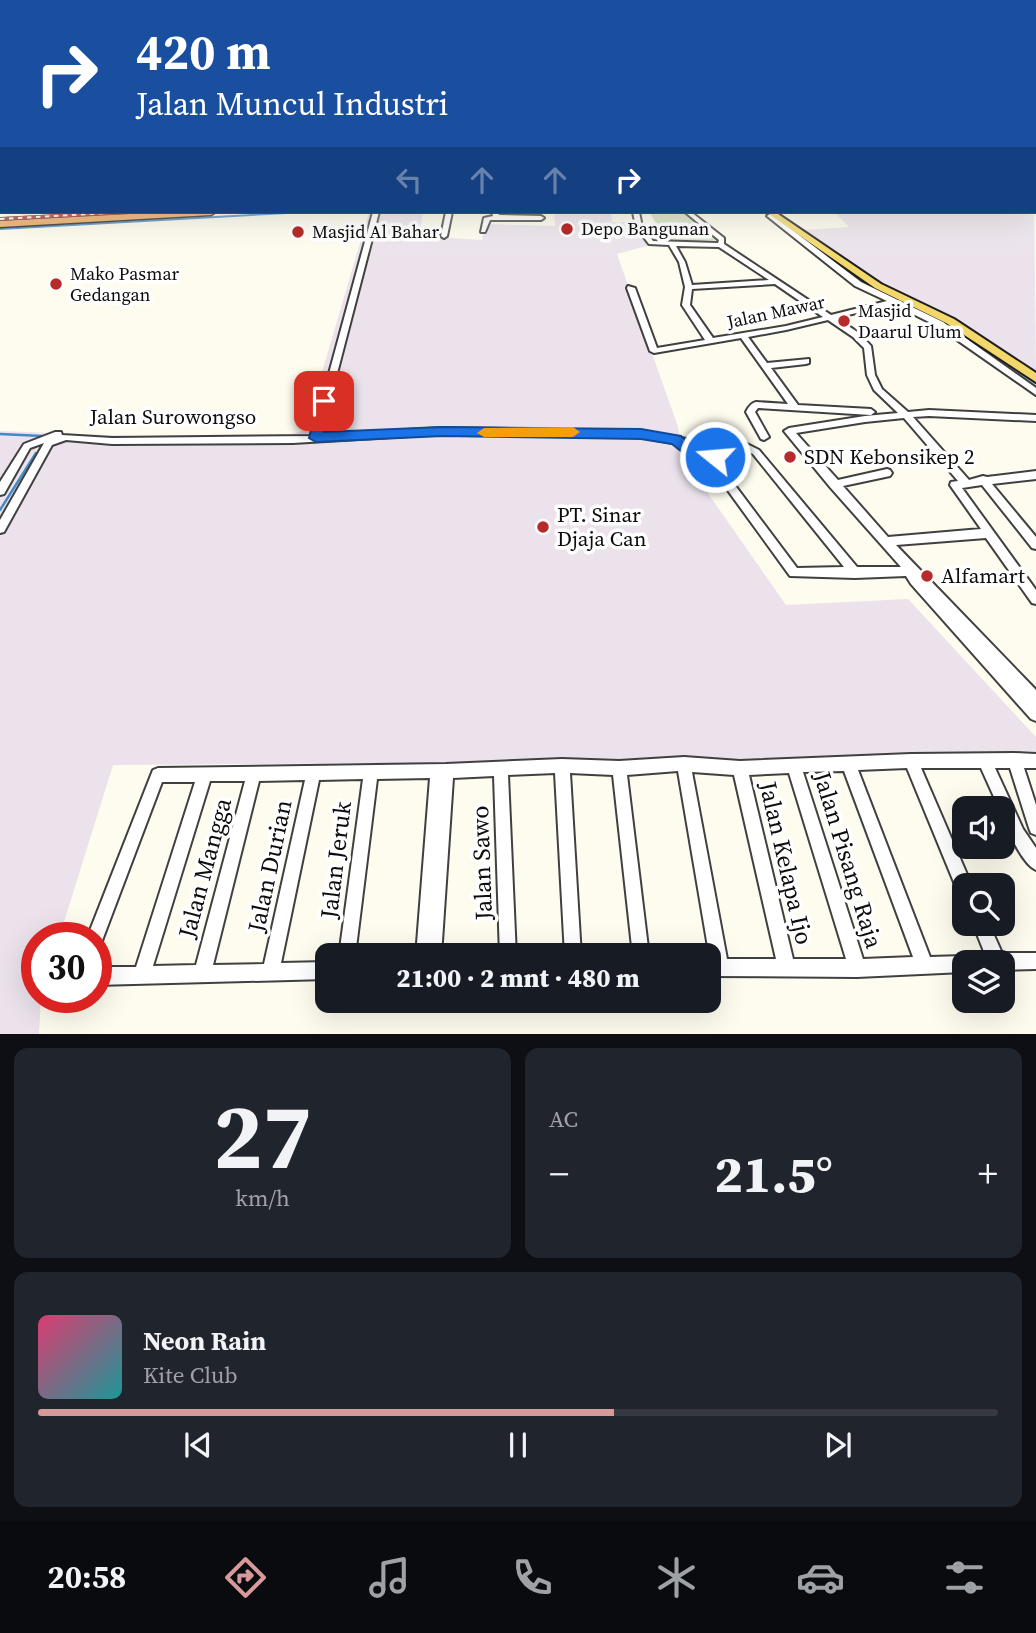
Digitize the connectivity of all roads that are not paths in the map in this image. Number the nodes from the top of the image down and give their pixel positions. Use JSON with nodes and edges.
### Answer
{"nodes":[{"id":1,"x":19,"y":214,"type":"edge"},
{"id":2,"x":130,"y":214,"type":"edge"},
{"id":3,"x":169,"y":214,"type":"edge"},
{"id":4,"x":375,"y":214,"type":"edge"},
{"id":5,"x":449,"y":214,"type":"edge"},
{"id":6,"x":496,"y":214,"type":"edge"},
{"id":7,"x":636,"y":214,"type":"edge"},
{"id":8,"x":691,"y":214,"type":"edge"},
{"id":9,"x":774,"y":214,"type":"edge"},
{"id":10,"x":0,"y":215,"type":"edge"},
{"id":11,"x":541,"y":218,"type":"dead end"},
{"id":12,"x":0,"y":222,"type":"edge"},
{"id":13,"x":483,"y":230,"type":"dead end"},
{"id":14,"x":444,"y":236,"type":"dead end"},
{"id":15,"x":672,"y":245,"type":"junction"},
{"id":16,"x":721,"y":245,"type":"junction"},
{"id":17,"x":776,"y":282,"type":"junction"},
{"id":18,"x":689,"y":287,"type":"junction"},
{"id":19,"x":631,"y":288,"type":"dead end"},
{"id":20,"x":896,"y":301,"type":"junction"},
{"id":21,"x":831,"y":317,"type":"junction"},
{"id":22,"x":952,"y":327,"type":"junction"},
{"id":23,"x":743,"y":336,"type":"junction"},
{"id":24,"x":711,"y":342,"type":"junction"},
{"id":25,"x":806,"y":361,"type":"dead end"},
{"id":26,"x":765,"y":366,"type":"junction"},
{"id":27,"x":1036,"y":378,"type":"edge"},
{"id":28,"x":1036,"y":392,"type":"edge"},
{"id":29,"x":794,"y":406,"type":"junction"},
{"id":30,"x":904,"y":413,"type":"junction"},
{"id":31,"x":1036,"y":418,"type":"edge"},
{"id":32,"x":764,"y":437,"type":"dead end"},
{"id":33,"x":316,"y":438,"type":"junction"},
{"id":34,"x":46,"y":440,"type":"junction"},
{"id":35,"x":676,"y":440,"type":"junction"},
{"id":36,"x":703,"y":444,"type":"junction"},
{"id":37,"x":749,"y":448,"type":"junction"},
{"id":38,"x":691,"y":452,"type":"junction"},
{"id":39,"x":713,"y":458,"type":"junction"},
{"id":40,"x":887,"y":473,"type":"dead end"},
{"id":41,"x":1036,"y":475,"type":"edge"},
{"id":42,"x":983,"y":480,"type":"junction"},
{"id":43,"x":965,"y":482,"type":"junction"},
{"id":44,"x":834,"y":484,"type":"junction"},
{"id":45,"x":0,"y":491,"type":"edge"},
{"id":46,"x":0,"y":528,"type":"edge"},
{"id":47,"x":990,"y":533,"type":"junction"},
{"id":48,"x":887,"y":541,"type":"junction"},
{"id":49,"x":1036,"y":545,"type":"edge"},
{"id":50,"x":910,"y":569,"type":"junction"},
{"id":51,"x":855,"y":573,"type":"junction"},
{"id":52,"x":1034,"y":594,"type":"edge"},
{"id":53,"x":1036,"y":699,"type":"edge"},
{"id":54,"x":1036,"y":714,"type":"edge"},
{"id":55,"x":1014,"y":760,"type":"junction"},
{"id":56,"x":911,"y":761,"type":"junction"},
{"id":57,"x":985,"y":761,"type":"junction"},
{"id":58,"x":1036,"y":761,"type":"edge"},
{"id":59,"x":684,"y":764,"type":"junction"},
{"id":60,"x":849,"y":765,"type":"junction"},
{"id":61,"x":562,"y":766,"type":"junction"},
{"id":62,"x":794,"y":766,"type":"junction"},
{"id":63,"x":619,"y":768,"type":"junction"},
{"id":64,"x":740,"y":768,"type":"junction"},
{"id":65,"x":501,"y":769,"type":"junction"},
{"id":66,"x":371,"y":771,"type":"junction"},
{"id":67,"x":442,"y":771,"type":"junction"},
{"id":68,"x":314,"y":772,"type":"junction"},
{"id":69,"x":254,"y":773,"type":"junction"},
{"id":70,"x":205,"y":774,"type":"junction"},
{"id":71,"x":1036,"y":828,"type":"edge"},
{"id":72,"x":1036,"y":863,"type":"edge"},
{"id":73,"x":958,"y":873,"type":"edge"},
{"id":74,"x":101,"y":922,"type":"edge"},
{"id":75,"x":348,"y":943,"type":"edge"},
{"id":76,"x":425,"y":943,"type":"edge"},
{"id":77,"x":434,"y":943,"type":"edge"},
{"id":78,"x":508,"y":943,"type":"edge"},
{"id":79,"x":572,"y":943,"type":"edge"},
{"id":80,"x":639,"y":943,"type":"edge"},
{"id":81,"x":710,"y":943,"type":"edge"},
{"id":82,"x":1036,"y":961,"type":"edge"},
{"id":83,"x":1015,"y":962,"type":"edge"},
{"id":84,"x":952,"y":965,"type":"edge"},
{"id":85,"x":925,"y":966,"type":"junction"},
{"id":86,"x":721,"y":968,"type":"edge"},
{"id":87,"x":858,"y":968,"type":"junction"},
{"id":88,"x":788,"y":969,"type":"junction"},
{"id":89,"x":271,"y":971,"type":"junction"},
{"id":90,"x":315,"y":971,"type":"edge"},
{"id":91,"x":142,"y":973,"type":"junction"},
{"id":92,"x":202,"y":974,"type":"junction"},
{"id":93,"x":112,"y":975,"type":"edge"}],
"edges":[{"from":1,"to":10,"type":"street"},
{"from":2,"to":12,"type":"highway"},
{"from":3,"to":12,"type":"highway"},
{"from":4,"to":33,"type":"street"},
{"from":5,"to":14,"type":"street"},
{"from":6,"to":11,"type":"street"},
{"from":6,"to":13,"type":"street"},
{"from":7,"to":15,"type":"street"},
{"from":8,"to":16,"type":"street"},
{"from":9,"to":20,"type":"main road"},
{"from":15,"to":16,"type":"street"},
{"from":15,"to":18,"type":"street"},
{"from":16,"to":17,"type":"street"},
{"from":17,"to":18,"type":"street"},
{"from":17,"to":21,"type":"street"},
{"from":18,"to":24,"type":"street"},
{"from":19,"to":24,"type":"street","name":"Jalan Mawar"},
{"from":20,"to":21,"type":"street","name":"Jalan Mawar"},
{"from":20,"to":22,"type":"main road"},
{"from":21,"to":23,"type":"street","name":"Jalan Mawar"},
{"from":21,"to":30,"type":"street"},
{"from":22,"to":27,"type":"main road"},
{"from":22,"to":28,"type":"street"},
{"from":23,"to":24,"type":"street","name":"Jalan Mawar"},
{"from":23,"to":26,"type":"street"},
{"from":25,"to":26,"type":"street"},
{"from":26,"to":29,"type":"street"},
{"from":29,"to":30,"type":"street"},
{"from":29,"to":32,"type":"street"},
{"from":30,"to":31,"type":"street"},
{"from":30,"to":43,"type":"street"},
{"from":30,"to":44,"type":"street"},
{"from":33,"to":34,"type":"street","name":"Jalan Surowongso"},
{"from":33,"to":35,"type":"street","name":"Jalan Surowongso"},
{"from":34,"to":45,"type":"street"},
{"from":34,"to":46,"type":"street"},
{"from":35,"to":36,"type":"street","name":"Jalan Surowongso"},
{"from":35,"to":38,"type":"street","name":"Jalan Surowongso"},
{"from":36,"to":37,"type":"street","name":"Jalan Surowongso"},
{"from":36,"to":38,"type":"street"},
{"from":36,"to":39,"type":"street"},
{"from":37,"to":39,"type":"street"},
{"from":37,"to":51,"type":"street"},
{"from":38,"to":39,"type":"street","name":"Jalan Surowongso"},
{"from":39,"to":51,"type":"street"},
{"from":40,"to":44,"type":"street"},
{"from":41,"to":42,"type":"street"},
{"from":42,"to":43,"type":"street"},
{"from":42,"to":49,"type":"street"},
{"from":43,"to":47,"type":"street"},
{"from":44,"to":48,"type":"street"},
{"from":47,"to":48,"type":"street"},
{"from":47,"to":52,"type":"street"},
{"from":48,"to":50,"type":"street"},
{"from":50,"to":51,"type":"street"},
{"from":50,"to":53,"type":"street"},
{"from":50,"to":54,"type":"street"},
{"from":55,"to":57,"type":"street"},
{"from":55,"to":58,"type":"street"},
{"from":55,"to":71,"type":"street"},
{"from":56,"to":57,"type":"street"},
{"from":56,"to":60,"type":"street"},
{"from":56,"to":73,"type":"street"},
{"from":57,"to":72,"type":"street"},
{"from":59,"to":63,"type":"street"},
{"from":59,"to":64,"type":"street"},
{"from":59,"to":81,"type":"street"},
{"from":60,"to":62,"type":"street"},
{"from":60,"to":85,"type":"street"},
{"from":61,"to":63,"type":"street"},
{"from":61,"to":65,"type":"street"},
{"from":61,"to":79,"type":"street"},
{"from":62,"to":64,"type":"street"},
{"from":62,"to":87,"type":"street","name":"Jalan Pisang Raja"},
{"from":63,"to":80,"type":"street"},
{"from":64,"to":88,"type":"street","name":"Jalan Kelapa Ijo"},
{"from":65,"to":67,"type":"street"},
{"from":65,"to":78,"type":"street","name":"Jalan Sawo"},
{"from":66,"to":67,"type":"street"},
{"from":66,"to":68,"type":"street"},
{"from":66,"to":75,"type":"street","name":"Jalan Jeruk"},
{"from":67,"to":76,"type":"street"},
{"from":67,"to":77,"type":"street"},
{"from":68,"to":69,"type":"street"},
{"from":68,"to":89,"type":"street","name":"Jalan Durian"},
{"from":69,"to":70,"type":"street"},
{"from":69,"to":92,"type":"street","name":"Jalan Mangga"},
{"from":70,"to":74,"type":"street"},
{"from":70,"to":91,"type":"street"},
{"from":82,"to":83,"type":"street"},
{"from":84,"to":85,"type":"street"},
{"from":85,"to":87,"type":"street"},
{"from":86,"to":88,"type":"street"},
{"from":87,"to":88,"type":"street"},
{"from":89,"to":90,"type":"street"},
{"from":89,"to":92,"type":"street"},
{"from":91,"to":92,"type":"street"},
{"from":91,"to":93,"type":"street"}]}
